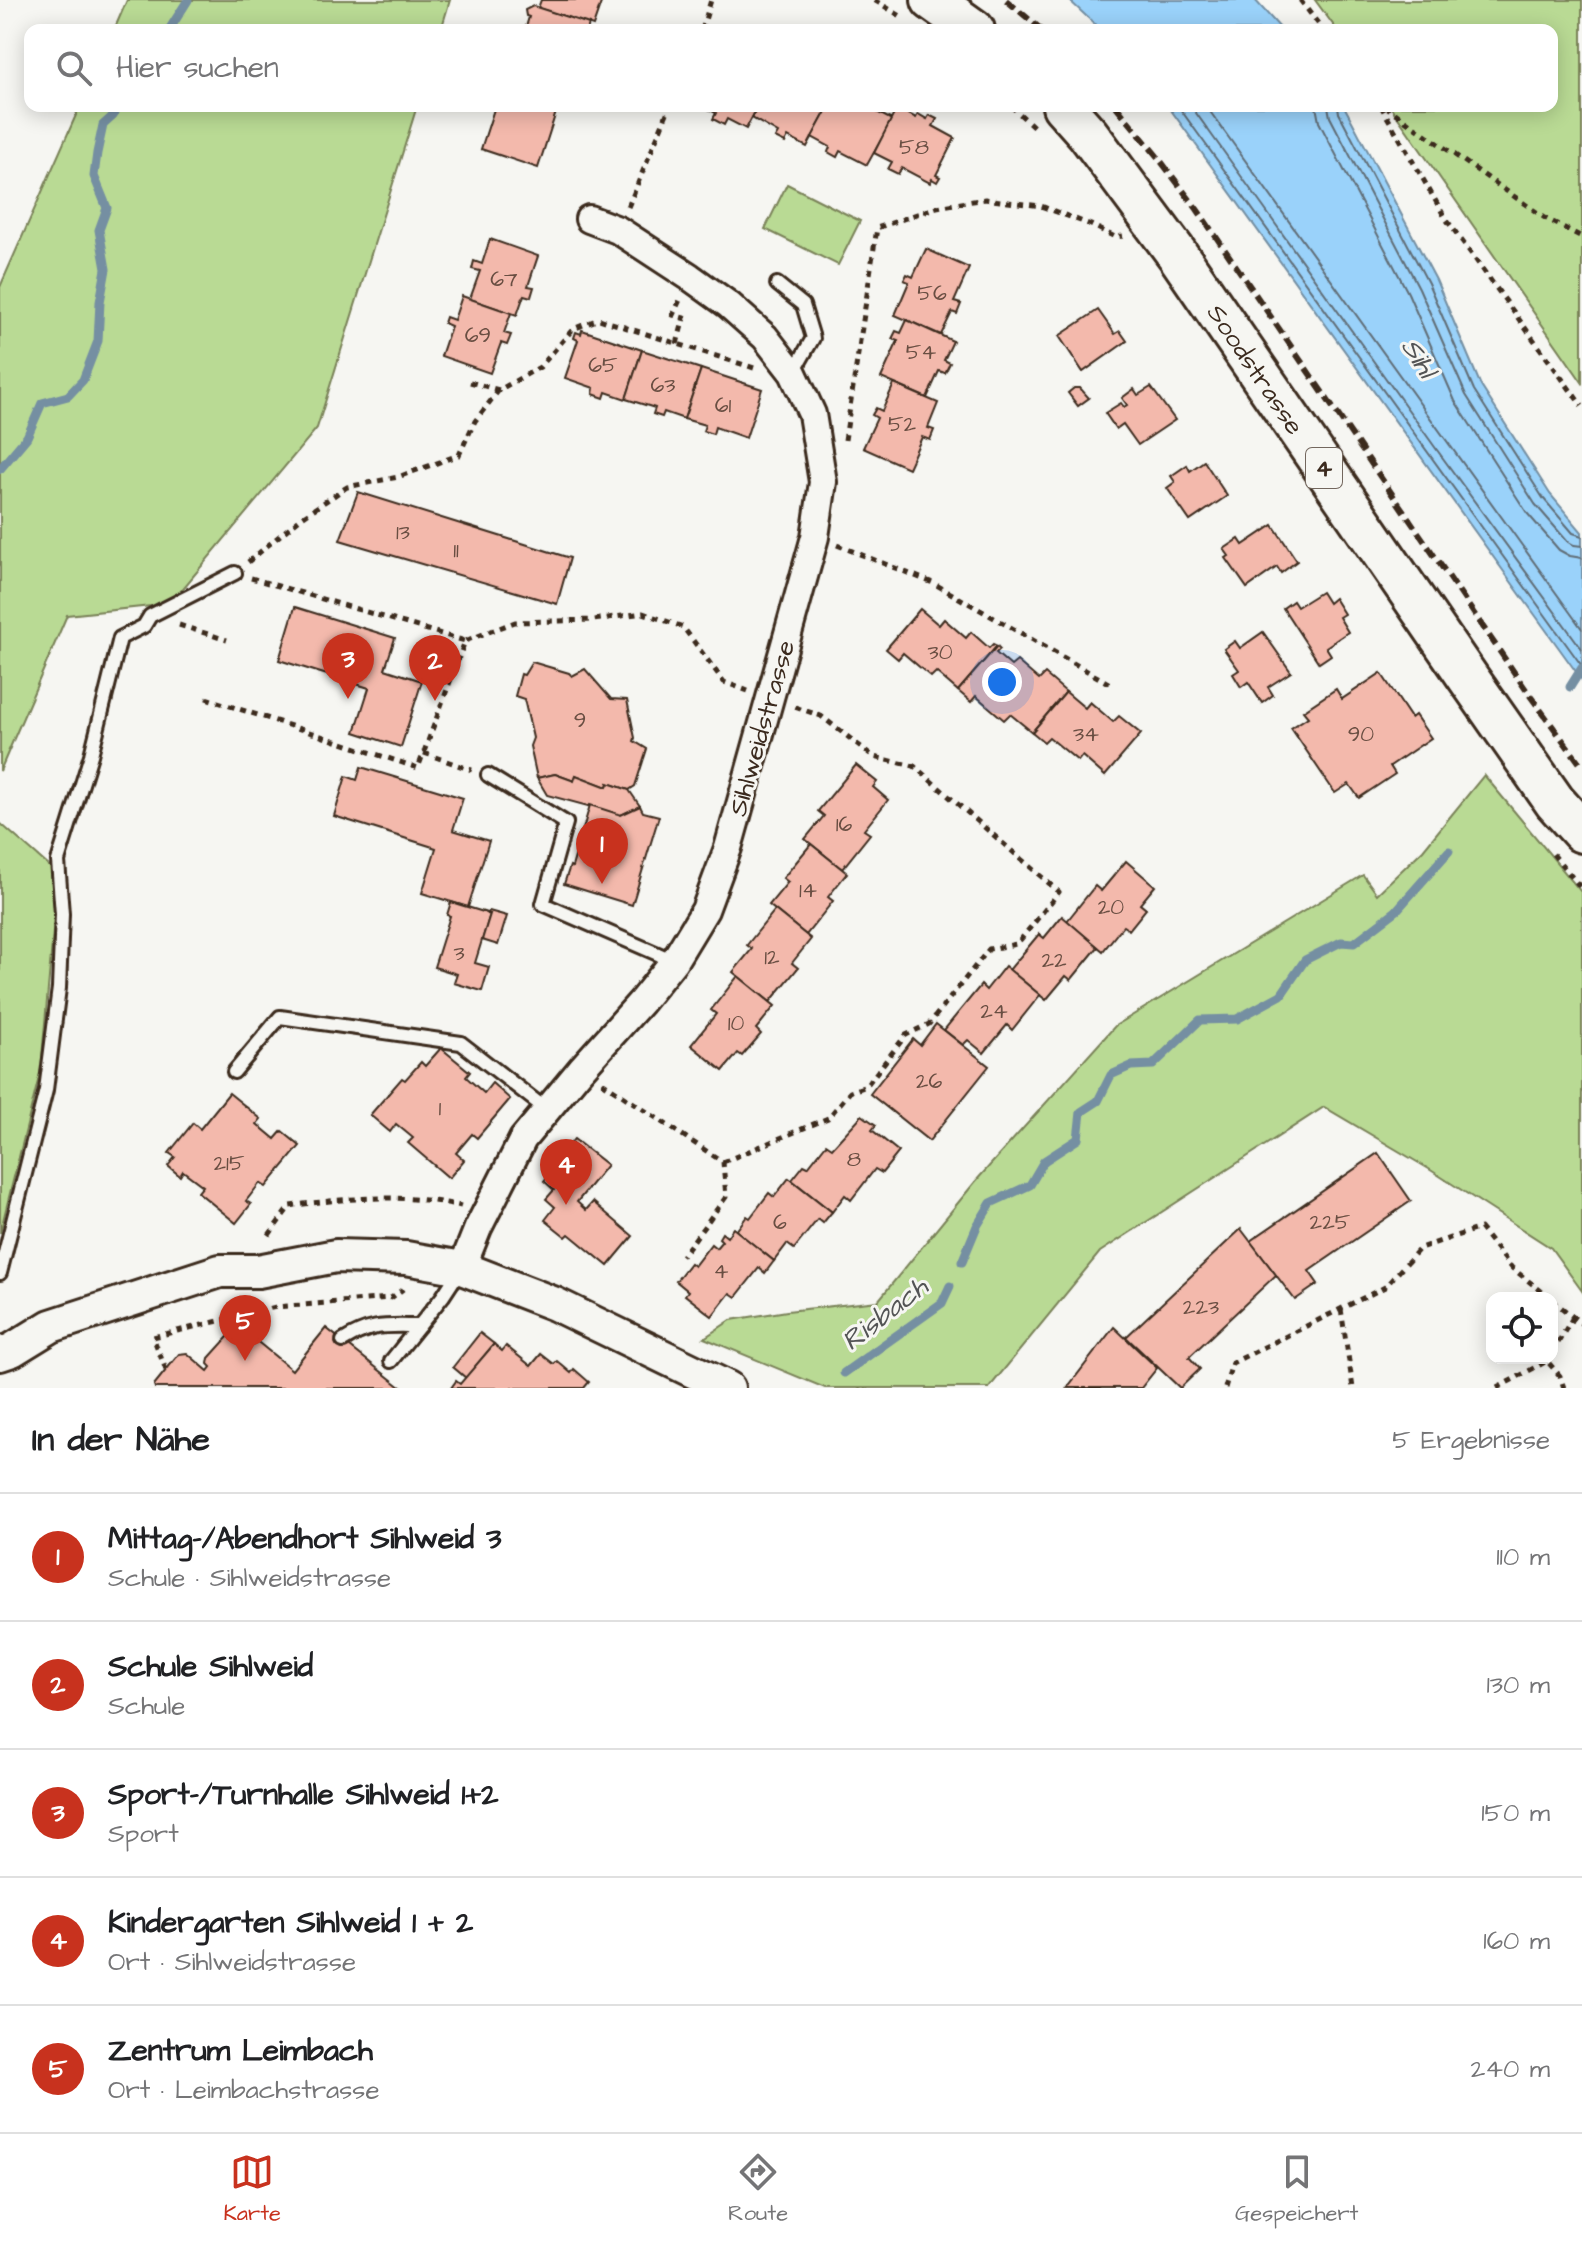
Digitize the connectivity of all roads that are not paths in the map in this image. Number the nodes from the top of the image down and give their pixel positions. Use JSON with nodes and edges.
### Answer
{"nodes":[{"id":1,"x":922,"y":12,"type":"edge"},
{"id":2,"x":957,"y":24,"type":"edge"},
{"id":3,"x":1068,"y":112,"type":"edge"},
{"id":4,"x":589,"y":219,"type":"dead end"},
{"id":5,"x":777,"y":284,"type":"dead end"},
{"id":6,"x":793,"y":373,"type":"junction"},
{"id":7,"x":235,"y":573,"type":"road end"},
{"id":8,"x":488,"y":775,"type":"road end"},
{"id":9,"x":1582,"y":832,"type":"edge"},
{"id":10,"x":674,"y":961,"type":"junction"},
{"id":11,"x":234,"y":1072,"type":"dead end"},
{"id":12,"x":547,"y":1110,"type":"junction"},
{"id":13,"x":462,"y":1268,"type":"junction"},
{"id":14,"x":0,"y":1273,"type":"edge"},
{"id":15,"x":419,"y":1326,"type":"junction"},
{"id":16,"x":343,"y":1341,"type":"dead end"},
{"id":17,"x":4,"y":1349,"type":"edge"},
{"id":18,"x":391,"y":1361,"type":"dead end"},
{"id":19,"x":728,"y":1388,"type":"edge"}],
"edges":[{"from":1,"to":2,"type":"main road"},
{"from":3,"to":9,"type":"main road","name":"Soodstrasse","number":"4"},
{"from":4,"to":6,"type":"street","name":"Sihlweidstrasse"},
{"from":5,"to":6,"type":"lane"},
{"from":6,"to":10,"type":"street","name":"Sihlweidstrasse"},
{"from":7,"to":14,"type":"lane"},
{"from":8,"to":10,"type":"lane"},
{"from":10,"to":12,"type":"street","name":"Sihlweidstrasse"},
{"from":11,"to":12,"type":"lane"},
{"from":12,"to":13,"type":"street","name":"Sihlweidstrasse"},
{"from":13,"to":15,"type":"lane"},
{"from":13,"to":17,"type":"street"},
{"from":13,"to":19,"type":"street"},
{"from":15,"to":16,"type":"lane"},
{"from":15,"to":18,"type":"lane"}]}
